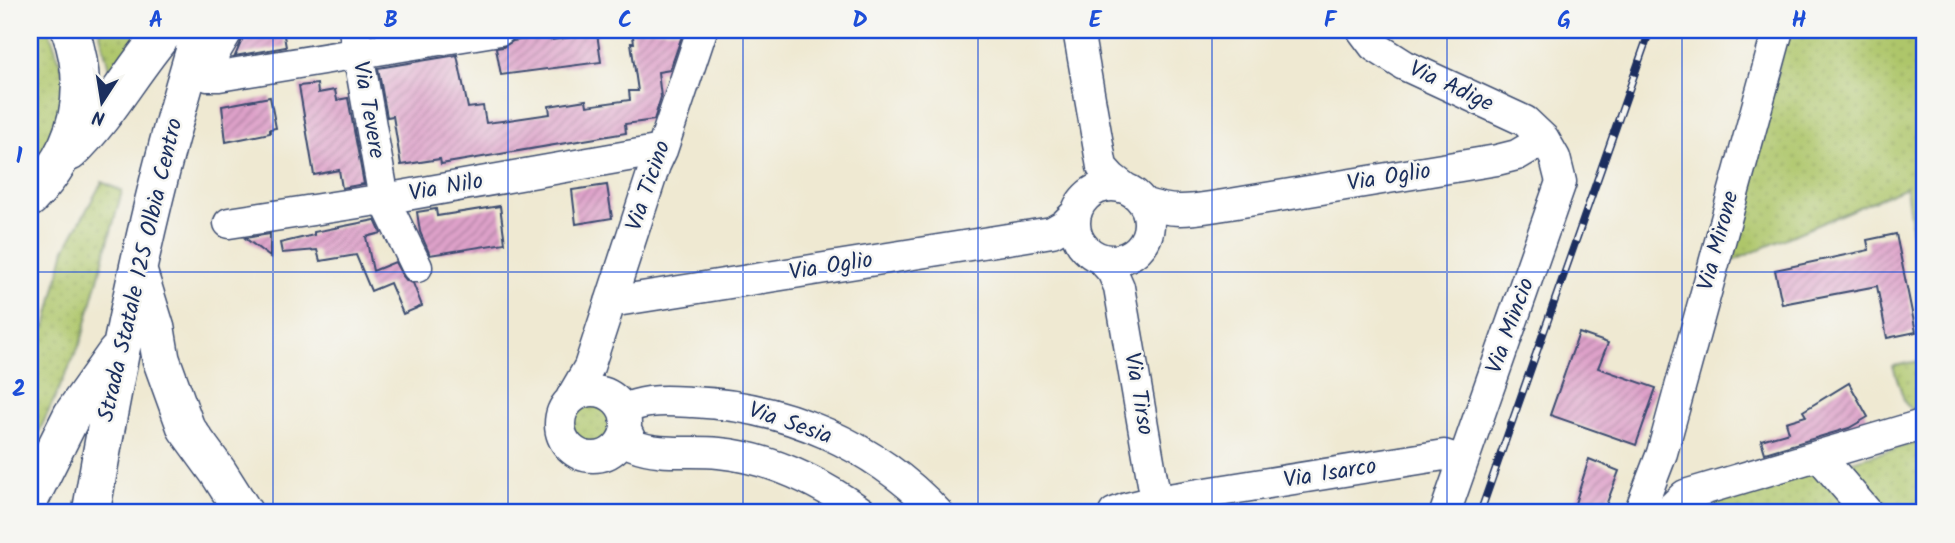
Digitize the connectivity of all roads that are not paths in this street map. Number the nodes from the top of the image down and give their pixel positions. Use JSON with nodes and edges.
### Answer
{"nodes":[{"id":1,"x":70,"y":30,"type":"edge"},
{"id":2,"x":166,"y":30,"type":"edge"},
{"id":3,"x":201,"y":30,"type":"edge"},
{"id":4,"x":228,"y":30,"type":"edge"},
{"id":5,"x":500,"y":30,"type":"edge"},
{"id":6,"x":702,"y":30,"type":"edge"},
{"id":7,"x":1078,"y":30,"type":"edge"},
{"id":8,"x":1362,"y":30,"type":"edge"},
{"id":9,"x":1778,"y":30,"type":"edge"},
{"id":10,"x":356,"y":41,"type":"edge"},
{"id":11,"x":1544,"y":139,"type":"junction"},
{"id":12,"x":1097,"y":146,"type":"junction"},
{"id":13,"x":662,"y":150,"type":"junction"},
{"id":14,"x":60,"y":163,"type":"junction"},
{"id":15,"x":30,"y":198,"type":"edge"},
{"id":16,"x":384,"y":199,"type":"junction"},
{"id":17,"x":1139,"y":207,"type":"junction"},
{"id":18,"x":1074,"y":219,"type":"junction"},
{"id":19,"x":229,"y":223,"type":"dead end"},
{"id":20,"x":1114,"y":258,"type":"junction"},
{"id":21,"x":418,"y":267,"type":"dead end"},
{"id":22,"x":138,"y":271,"type":"junction"},
{"id":23,"x":610,"y":302,"type":"junction"},
{"id":24,"x":598,"y":343,"type":"junction"},
{"id":25,"x":121,"y":346,"type":"junction"},
{"id":26,"x":571,"y":398,"type":"junction"},
{"id":27,"x":621,"y":414,"type":"junction"},
{"id":28,"x":1925,"y":424,"type":"edge"},
{"id":29,"x":1662,"y":453,"type":"junction"},
{"id":30,"x":1819,"y":456,"type":"junction"},
{"id":31,"x":1463,"y":461,"type":"junction"},
{"id":32,"x":30,"y":499,"type":"edge"},
{"id":33,"x":1156,"y":501,"type":"junction"},
{"id":34,"x":1682,"y":507,"type":"edge"},
{"id":35,"x":91,"y":513,"type":"edge"},
{"id":36,"x":244,"y":513,"type":"edge"},
{"id":37,"x":863,"y":513,"type":"edge"},
{"id":38,"x":938,"y":513,"type":"edge"},
{"id":39,"x":1114,"y":513,"type":"edge"},
{"id":40,"x":1444,"y":513,"type":"edge"},
{"id":41,"x":1639,"y":513,"type":"edge"},
{"id":42,"x":1868,"y":513,"type":"edge"}],
"edges":[{"from":1,"to":14,"type":"main road"},
{"from":2,"to":14,"type":"main road"},
{"from":3,"to":22,"type":"main road","name":"Strada Statale 125 Olbia Centro"},
{"from":4,"to":10,"type":"street"},
{"from":5,"to":10,"type":"street"},
{"from":6,"to":13,"type":"street","name":"Via Ticino"},
{"from":7,"to":12,"type":"street"},
{"from":8,"to":11,"type":"street","name":"Via Adige"},
{"from":9,"to":29,"type":"street","name":"Via Mirone"},
{"from":10,"to":16,"type":"street","name":"Via Tevere"},
{"from":11,"to":17,"type":"street","name":"Via Oglio"},
{"from":11,"to":31,"type":"street","name":"Via Mincio"},
{"from":12,"to":17,"type":"street"},
{"from":12,"to":18,"type":"street"},
{"from":13,"to":16,"type":"street","name":"Via Nilo"},
{"from":13,"to":23,"type":"street","name":"Via Ticino"},
{"from":14,"to":15,"type":"main road"},
{"from":16,"to":19,"type":"street","name":"Via Nilo"},
{"from":16,"to":21,"type":"street","name":"Via Tevere"},
{"from":17,"to":18,"type":"street"},
{"from":17,"to":20,"type":"street"},
{"from":18,"to":20,"type":"street"},
{"from":18,"to":23,"type":"street","name":"Via Oglio"},
{"from":20,"to":33,"type":"street","name":"Via Tirso"},
{"from":22,"to":25,"type":"main road","name":"Strada Statale 125 Olbia Centro"},
{"from":22,"to":36,"type":"main road"},
{"from":23,"to":24,"type":"street","name":"Via Ticino"},
{"from":24,"to":26,"type":"street","name":"Via Ticino"},
{"from":24,"to":27,"type":"street"},
{"from":25,"to":32,"type":"main road"},
{"from":25,"to":35,"type":"main road","name":"Strada Statale 125 Olbia Centro"},
{"from":26,"to":27,"type":"street"},
{"from":26,"to":27,"type":"street"},
{"from":27,"to":37,"type":"street","name":"Via Sesia"},
{"from":27,"to":38,"type":"street","name":"Via Sesia"},
{"from":28,"to":30,"type":"street"},
{"from":29,"to":34,"type":"street"},
{"from":29,"to":41,"type":"street","name":"Via Mirone"},
{"from":30,"to":34,"type":"street"},
{"from":30,"to":42,"type":"street"},
{"from":31,"to":33,"type":"street","name":"Via Isarco"},
{"from":31,"to":40,"type":"street","name":"Via Mincio"},
{"from":33,"to":39,"type":"street","name":"Via Isarco"}]}
